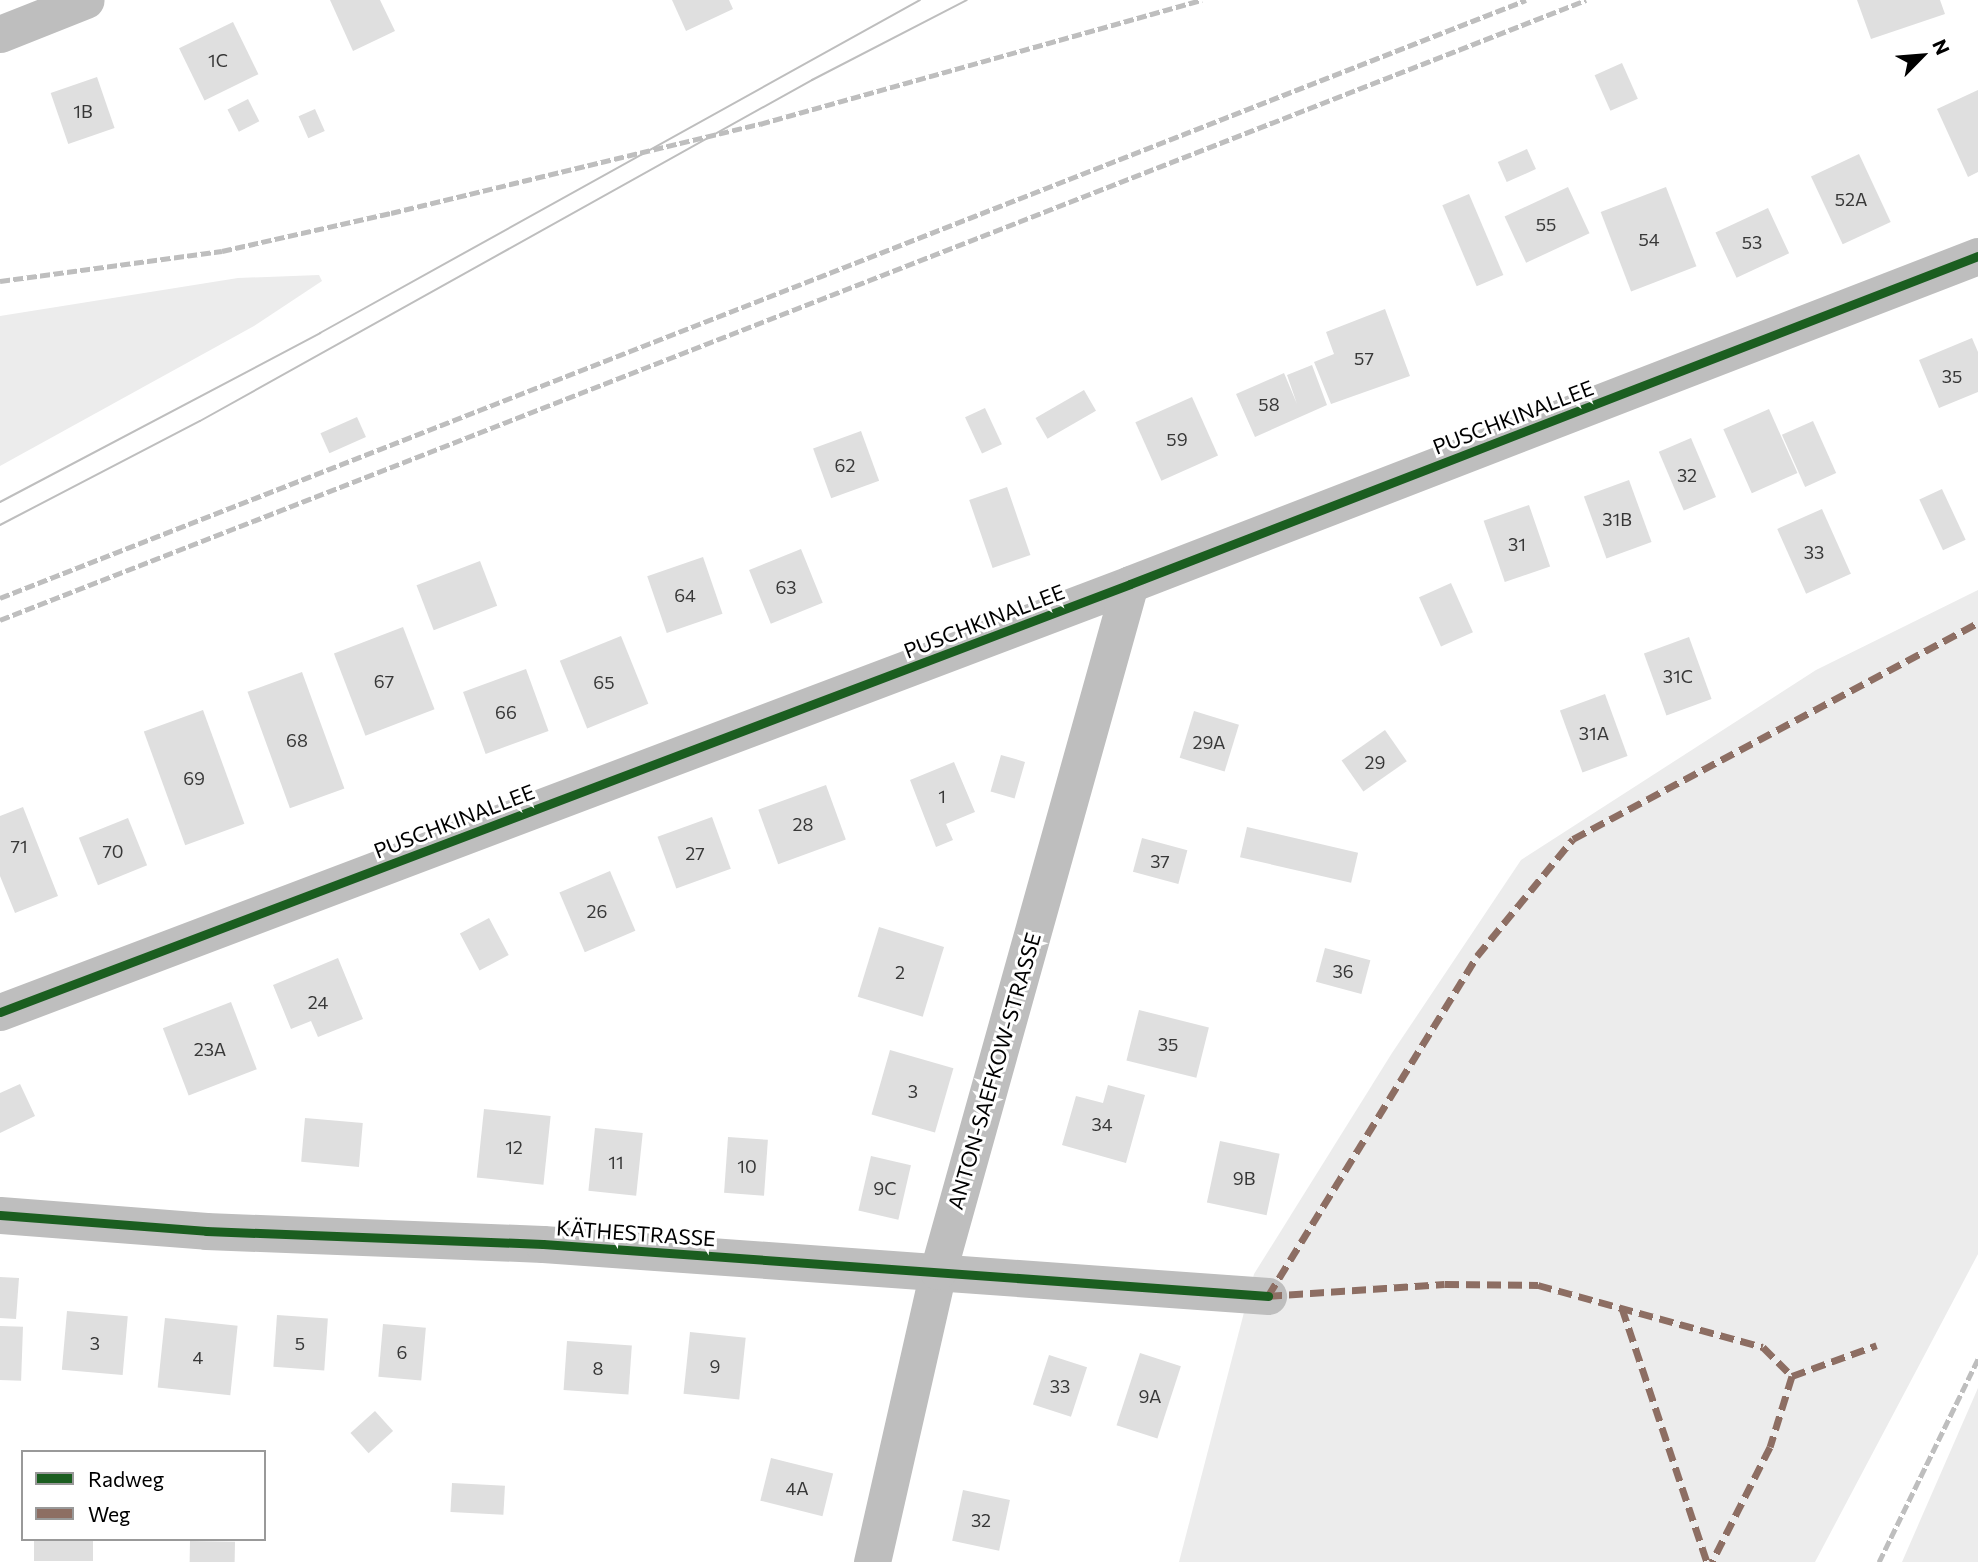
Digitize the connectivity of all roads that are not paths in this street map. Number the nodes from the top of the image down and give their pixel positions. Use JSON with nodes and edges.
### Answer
{"nodes":[{"id":1,"x":86,"y":0,"type":"edge"},
{"id":2,"x":0,"y":34,"type":"edge"},
{"id":3,"x":1978,"y":256,"type":"edge"},
{"id":4,"x":1130,"y":584,"type":"junction"},
{"id":5,"x":0,"y":1012,"type":"edge"},
{"id":6,"x":0,"y":1215,"type":"edge"},
{"id":7,"x":938,"y":1271,"type":"junction"},
{"id":8,"x":1268,"y":1296,"type":"dead end"},
{"id":9,"x":872,"y":1562,"type":"edge"}],
"edges":[{"from":1,"to":2,"type":"street"},
{"from":3,"to":4,"type":"street","name":"PUSCHKINALLEE"},
{"from":4,"to":5,"type":"street","name":"PUSCHKINALLEE"},
{"from":4,"to":7,"type":"street","name":"ANTON-SAEFKOW-STRASSE"},
{"from":6,"to":7,"type":"street","name":"KÄTHESTRASSE"},
{"from":7,"to":8,"type":"street","name":"KÄTHESTRASSE"},
{"from":7,"to":9,"type":"street","name":"ANTON-SAEFKOW-STRASSE"}]}
